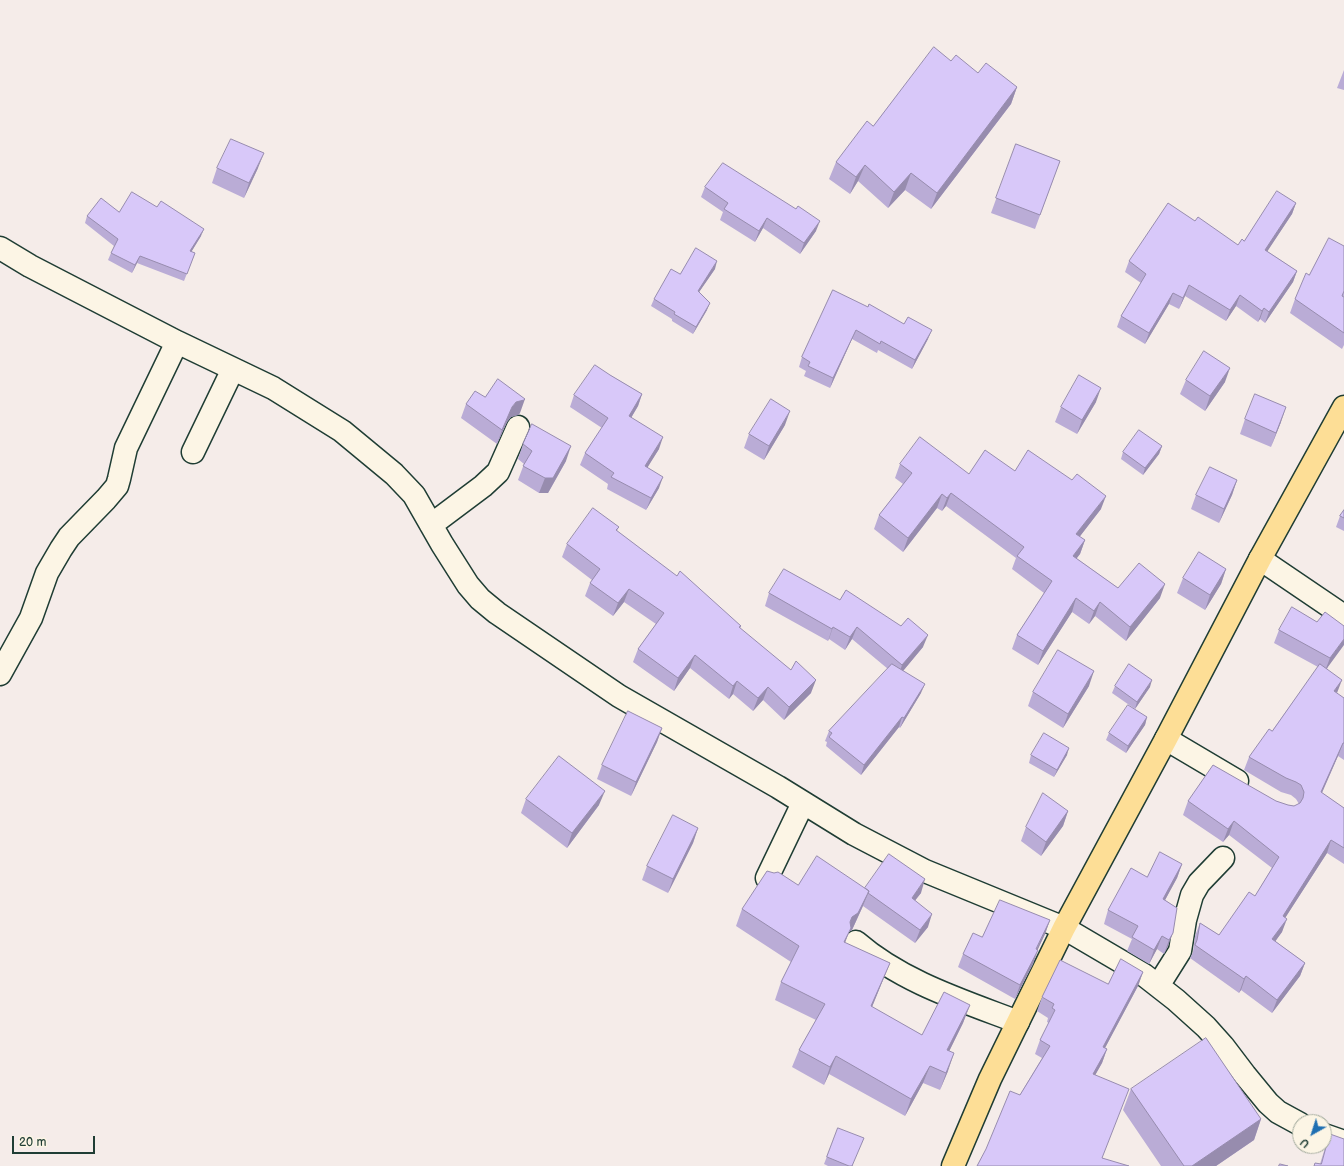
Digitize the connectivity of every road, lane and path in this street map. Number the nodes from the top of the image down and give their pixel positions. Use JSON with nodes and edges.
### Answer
{"nodes":[{"id":1,"x":0,"y":248,"type":"edge"},
{"id":2,"x":177,"y":342,"type":"junction"},
{"id":3,"x":233,"y":369,"type":"junction"},
{"id":4,"x":1344,"y":407,"type":"edge"},
{"id":5,"x":518,"y":427,"type":"dead end"},
{"id":6,"x":194,"y":452,"type":"dead end"},
{"id":7,"x":442,"y":517,"type":"junction"},
{"id":8,"x":1260,"y":559,"type":"junction"},
{"id":9,"x":1344,"y":616,"type":"edge"},
{"id":10,"x":0,"y":674,"type":"edge"},
{"id":11,"x":1166,"y":739,"type":"junction"},
{"id":12,"x":1254,"y":790,"type":"edge"},
{"id":13,"x":803,"y":803,"type":"junction"},
{"id":14,"x":1223,"y":858,"type":"dead end"},
{"id":15,"x":767,"y":878,"type":"edge"},
{"id":16,"x":1064,"y":928,"type":"junction"},
{"id":17,"x":856,"y":942,"type":"dead end"},
{"id":18,"x":1168,"y":971,"type":"junction"},
{"id":19,"x":1018,"y":1022,"type":"junction"},
{"id":20,"x":1292,"y":1120,"type":"edge"},
{"id":21,"x":1332,"y":1138,"type":"edge"},
{"id":22,"x":1344,"y":1142,"type":"edge"},
{"id":23,"x":953,"y":1166,"type":"edge"}],
"edges":[{"from":1,"to":2,"type":"street"},
{"from":2,"to":3,"type":"street"},
{"from":2,"to":10,"type":"street"},
{"from":3,"to":6,"type":"street"},
{"from":3,"to":7,"type":"street"},
{"from":4,"to":8,"type":"main road"},
{"from":5,"to":7,"type":"street"},
{"from":7,"to":13,"type":"street"},
{"from":8,"to":9,"type":"street"},
{"from":8,"to":11,"type":"main road"},
{"from":11,"to":12,"type":"street"},
{"from":11,"to":16,"type":"main road"},
{"from":13,"to":15,"type":"street"},
{"from":13,"to":16,"type":"street"},
{"from":14,"to":18,"type":"street"},
{"from":16,"to":18,"type":"street"},
{"from":16,"to":19,"type":"main road"},
{"from":17,"to":19,"type":"street"},
{"from":18,"to":20,"type":"street"},
{"from":19,"to":23,"type":"main road"},
{"from":21,"to":22,"type":"street"}]}
